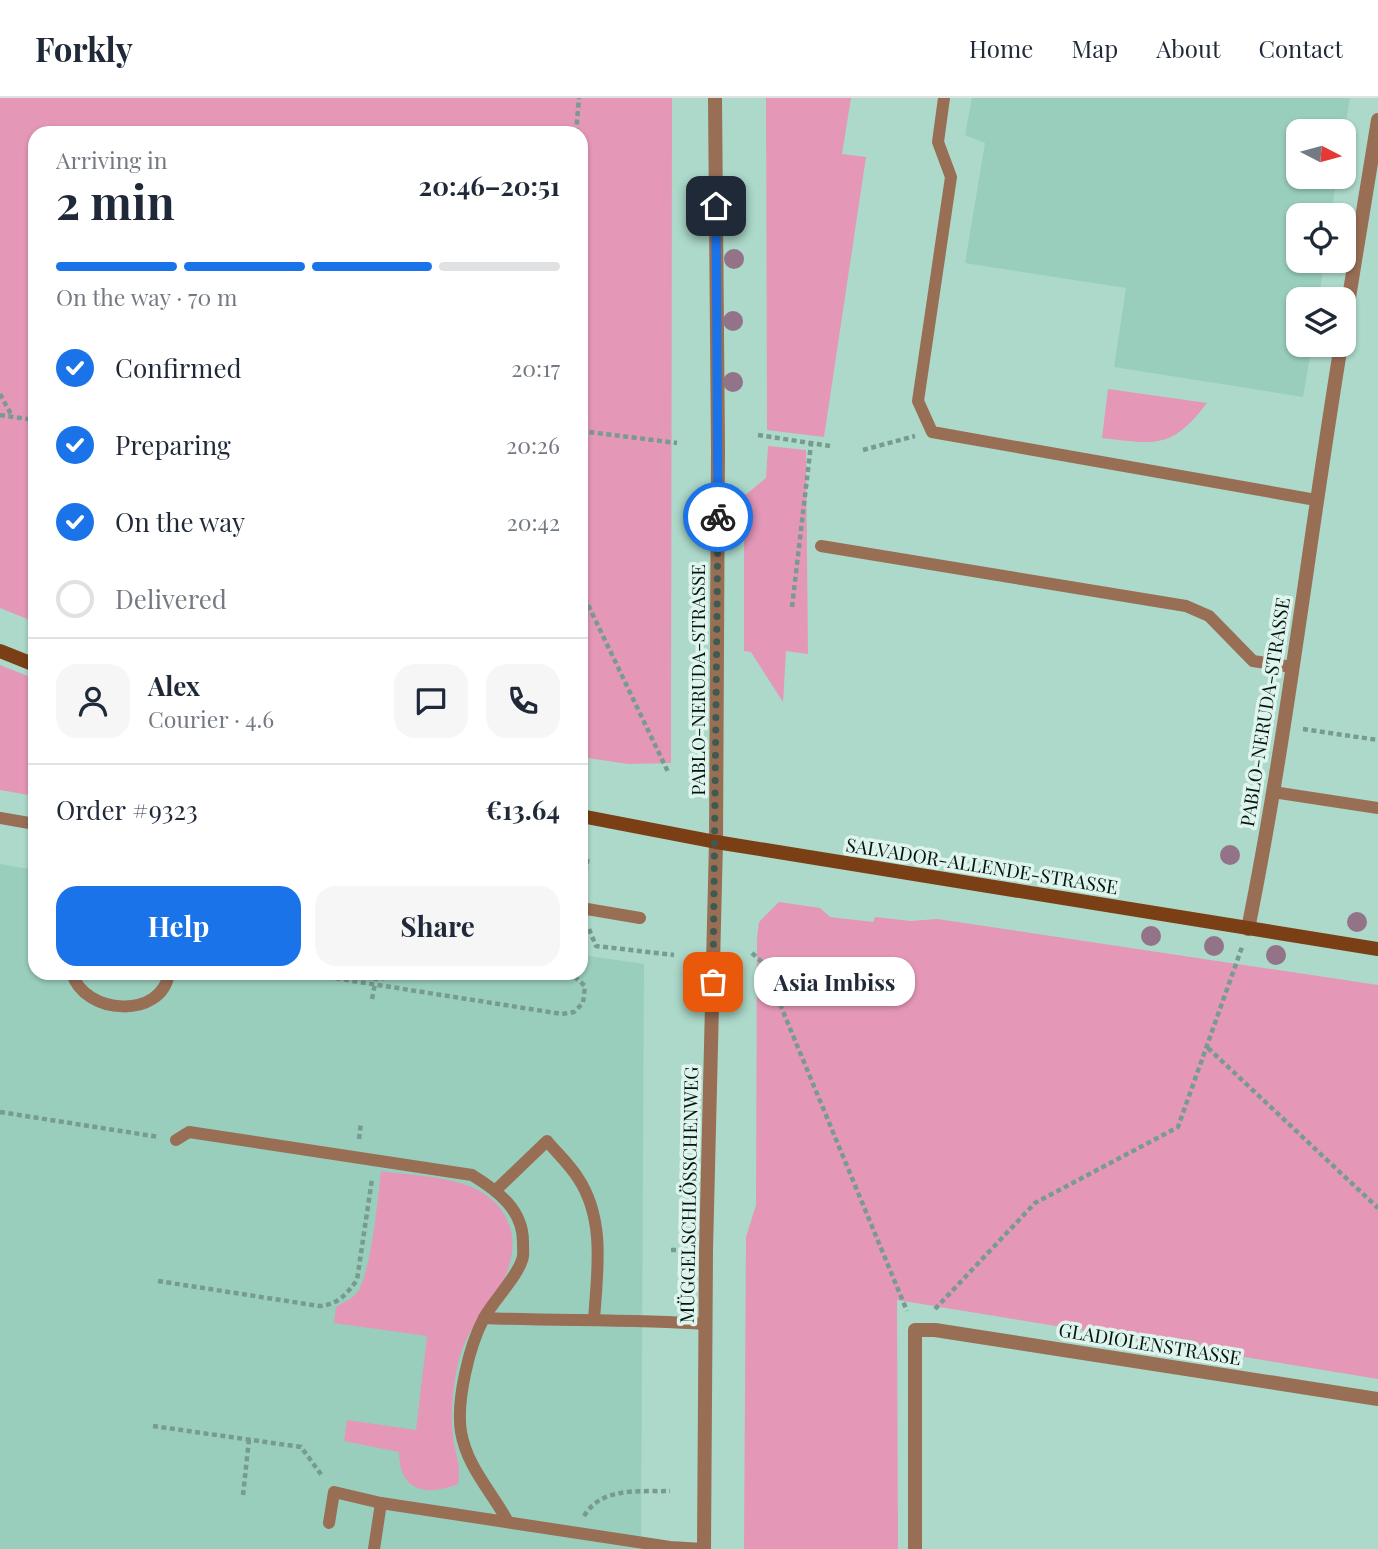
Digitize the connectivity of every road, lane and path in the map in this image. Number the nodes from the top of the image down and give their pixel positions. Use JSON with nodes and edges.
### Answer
{"nodes":[{"id":1,"x":579,"y":98,"type":"edge"},
{"id":2,"x":715,"y":98,"type":"edge"},
{"id":3,"x":944,"y":98,"type":"edge"},
{"id":4,"x":1378,"y":120,"type":"edge"},
{"id":5,"x":577,"y":126,"type":"edge"},
{"id":6,"x":1351,"y":287,"type":"edge"},
{"id":7,"x":1339,"y":357,"type":"edge"},
{"id":8,"x":0,"y":394,"type":"edge"},
{"id":9,"x":0,"y":415,"type":"edge"},
{"id":10,"x":12,"y":417,"type":"junction"},
{"id":11,"x":28,"y":419,"type":"edge"},
{"id":12,"x":588,"y":432,"type":"edge"},
{"id":13,"x":932,"y":432,"type":"junction"},
{"id":14,"x":758,"y":435,"type":"dead end"},
{"id":15,"x":677,"y":443,"type":"dead end"},
{"id":16,"x":811,"y":444,"type":"junction"},
{"id":17,"x":830,"y":446,"type":"dead end"},
{"id":18,"x":863,"y":450,"type":"dead end"},
{"id":19,"x":1316,"y":500,"type":"junction"},
{"id":20,"x":821,"y":547,"type":"dead end"},
{"id":21,"x":588,"y":605,"type":"edge"},
{"id":22,"x":792,"y":607,"type":"dead end"},
{"id":23,"x":0,"y":651,"type":"edge"},
{"id":24,"x":28,"y":662,"type":"edge"},
{"id":25,"x":1292,"y":667,"type":"junction"},
{"id":26,"x":1283,"y":727,"type":"junction"},
{"id":27,"x":1378,"y":740,"type":"edge"},
{"id":28,"x":669,"y":774,"type":"dead end"},
{"id":29,"x":1273,"y":792,"type":"junction"},
{"id":30,"x":1378,"y":808,"type":"edge"},
{"id":31,"x":588,"y":817,"type":"edge"},
{"id":32,"x":0,"y":818,"type":"edge"},
{"id":33,"x":28,"y":823,"type":"edge"},
{"id":34,"x":716,"y":842,"type":"junction"},
{"id":35,"x":588,"y":909,"type":"edge"},
{"id":36,"x":640,"y":918,"type":"dead end"},
{"id":37,"x":588,"y":928,"type":"edge"},
{"id":38,"x":1248,"y":929,"type":"junction"},
{"id":39,"x":1378,"y":949,"type":"edge"},
{"id":40,"x":752,"y":953,"type":"dead end"},
{"id":41,"x":674,"y":955,"type":"dead end"},
{"id":42,"x":74,"y":980,"type":"edge"},
{"id":43,"x":168,"y":980,"type":"edge"},
{"id":44,"x":360,"y":980,"type":"edge"},
{"id":45,"x":380,"y":980,"type":"edge"},
{"id":46,"x":578,"y":980,"type":"edge"},
{"id":47,"x":376,"y":982,"type":"junction"},
{"id":48,"x":372,"y":999,"type":"dead end"},
{"id":49,"x":1208,"y":1048,"type":"junction"},
{"id":50,"x":0,"y":1112,"type":"edge"},
{"id":51,"x":160,"y":1138,"type":"dead end"},
{"id":52,"x":176,"y":1140,"type":"dead end"},
{"id":53,"x":375,"y":1161,"type":"junction"},
{"id":54,"x":496,"y":1190,"type":"junction"},
{"id":55,"x":1378,"y":1208,"type":"edge"},
{"id":56,"x":671,"y":1250,"type":"dead end"},
{"id":57,"x":680,"y":1250,"type":"dead end"},
{"id":58,"x":158,"y":1281,"type":"dead end"},
{"id":59,"x":484,"y":1318,"type":"junction"},
{"id":60,"x":594,"y":1320,"type":"junction"},
{"id":61,"x":706,"y":1324,"type":"junction"},
{"id":62,"x":915,"y":1331,"type":"junction"},
{"id":63,"x":1378,"y":1399,"type":"edge"},
{"id":64,"x":153,"y":1426,"type":"dead end"},
{"id":65,"x":249,"y":1439,"type":"junction"},
{"id":66,"x":670,"y":1491,"type":"dead end"},
{"id":67,"x":334,"y":1492,"type":"junction"},
{"id":68,"x":243,"y":1495,"type":"dead end"},
{"id":69,"x":381,"y":1503,"type":"junction"},
{"id":70,"x":508,"y":1522,"type":"junction"},
{"id":71,"x":328,"y":1523,"type":"dead end"},
{"id":72,"x":575,"y":1532,"type":"junction"},
{"id":73,"x":374,"y":1549,"type":"edge"},
{"id":74,"x":703,"y":1549,"type":"edge"},
{"id":75,"x":915,"y":1549,"type":"edge"}],
"edges":[{"from":1,"to":5,"type":"path"},
{"from":2,"to":34,"type":"street","name":"PABLO-NERUDA-STRASSE"},
{"from":3,"to":13,"type":"lane"},
{"from":4,"to":6,"type":"street"},
{"from":7,"to":19,"type":"street","name":"PABLO-NERUDA-STRASSE"},
{"from":8,"to":10,"type":"path"},
{"from":9,"to":10,"type":"path"},
{"from":10,"to":11,"type":"path"},
{"from":12,"to":15,"type":"path"},
{"from":13,"to":18,"type":"path"},
{"from":13,"to":19,"type":"lane"},
{"from":14,"to":16,"type":"path"},
{"from":16,"to":17,"type":"path"},
{"from":16,"to":22,"type":"path"},
{"from":19,"to":25,"type":"street","name":"PABLO-NERUDA-STRASSE"},
{"from":20,"to":25,"type":"lane"},
{"from":21,"to":28,"type":"path"},
{"from":23,"to":24,"type":"main road"},
{"from":25,"to":26,"type":"street","name":"PABLO-NERUDA-STRASSE"},
{"from":26,"to":27,"type":"path"},
{"from":26,"to":29,"type":"street","name":"PABLO-NERUDA-STRASSE"},
{"from":29,"to":30,"type":"lane"},
{"from":29,"to":38,"type":"street","name":"PABLO-NERUDA-STRASSE"},
{"from":31,"to":34,"type":"main road","name":"SALVADOR-ALLENDE-STRASSE"},
{"from":32,"to":33,"type":"lane"},
{"from":34,"to":38,"type":"main road","name":"SALVADOR-ALLENDE-STRASSE"},
{"from":34,"to":61,"type":"street","name":"MÜGGELSCHLÖSSCHENWEG"},
{"from":35,"to":36,"type":"lane"},
{"from":37,"to":41,"type":"path"},
{"from":38,"to":39,"type":"main road","name":"SALVADOR-ALLENDE-STRASSE"},
{"from":38,"to":49,"type":"path"},
{"from":40,"to":62,"type":"path"},
{"from":42,"to":43,"type":"lane"},
{"from":44,"to":47,"type":"path"},
{"from":45,"to":47,"type":"path"},
{"from":46,"to":47,"type":"path"},
{"from":47,"to":48,"type":"path"},
{"from":49,"to":55,"type":"path"},
{"from":49,"to":62,"type":"path"},
{"from":50,"to":51,"type":"path"},
{"from":52,"to":53,"type":"lane"},
{"from":53,"to":54,"type":"lane"},
{"from":53,"to":58,"type":"path"},
{"from":54,"to":59,"type":"lane"},
{"from":54,"to":60,"type":"lane"},
{"from":56,"to":57,"type":"path"},
{"from":59,"to":60,"type":"lane"},
{"from":59,"to":70,"type":"lane"},
{"from":60,"to":61,"type":"lane"},
{"from":61,"to":74,"type":"street","name":"MÜGGELSCHLÖSSCHENWEG"},
{"from":62,"to":63,"type":"street","name":"GLADIOLENSTRASSE"},
{"from":62,"to":75,"type":"street"},
{"from":64,"to":65,"type":"path"},
{"from":65,"to":67,"type":"path"},
{"from":65,"to":68,"type":"path"},
{"from":66,"to":72,"type":"path"},
{"from":67,"to":69,"type":"lane"},
{"from":67,"to":71,"type":"lane"},
{"from":69,"to":70,"type":"lane"},
{"from":69,"to":73,"type":"lane"},
{"from":70,"to":72,"type":"lane"},
{"from":72,"to":74,"type":"lane"}]}
